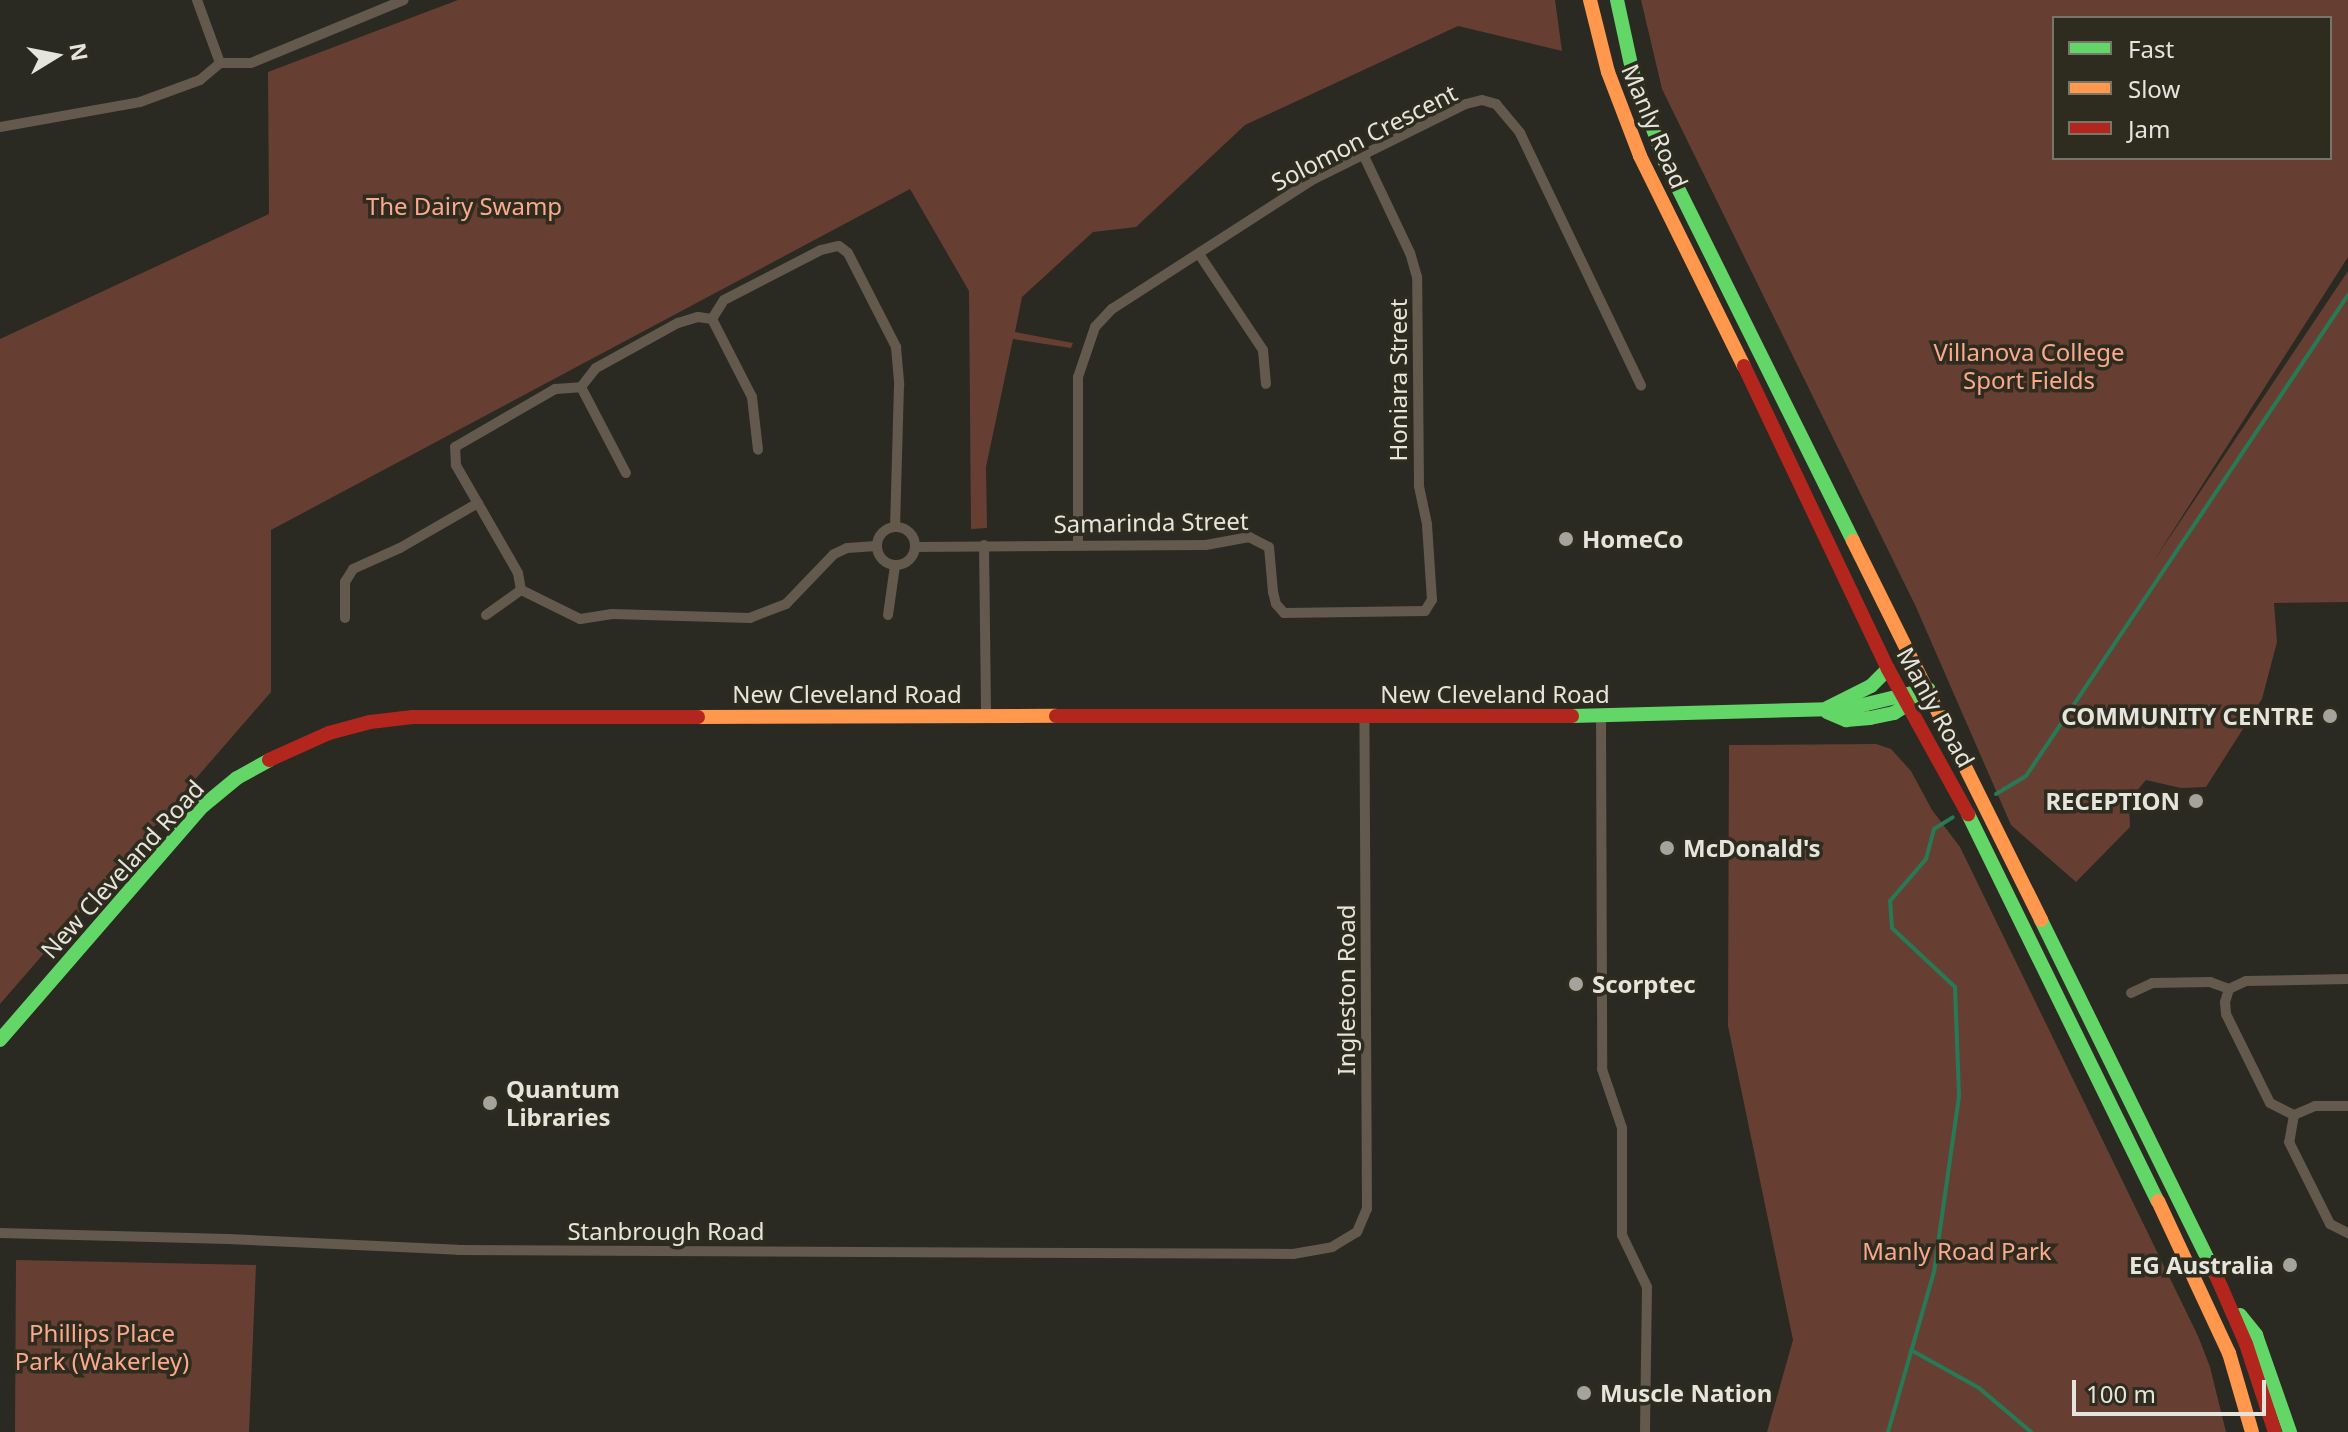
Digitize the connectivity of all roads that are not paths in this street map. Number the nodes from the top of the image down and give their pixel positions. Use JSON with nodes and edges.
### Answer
{"nodes":[{"id":1,"x":197,"y":0,"type":"edge"},
{"id":2,"x":1590,"y":0,"type":"edge"},
{"id":3,"x":1617,"y":0,"type":"edge"},
{"id":4,"x":398,"y":1,"type":"edge"},
{"id":5,"x":220,"y":63,"type":"junction"},
{"id":6,"x":0,"y":127,"type":"edge"},
{"id":7,"x":1364,"y":156,"type":"junction"},
{"id":8,"x":1199,"y":254,"type":"junction"},
{"id":9,"x":712,"y":319,"type":"junction"},
{"id":10,"x":1266,"y":384,"type":"dead end"},
{"id":11,"x":1641,"y":386,"type":"dead end"},
{"id":12,"x":581,"y":387,"type":"junction"},
{"id":13,"x":758,"y":450,"type":"dead end"},
{"id":14,"x":626,"y":473,"type":"dead end"},
{"id":15,"x":478,"y":503,"type":"junction"},
{"id":16,"x":895,"y":527,"type":"junction"},
{"id":17,"x":984,"y":545,"type":"junction"},
{"id":18,"x":1078,"y":545,"type":"junction"},
{"id":19,"x":876,"y":546,"type":"junction"},
{"id":20,"x":915,"y":547,"type":"junction"},
{"id":21,"x":895,"y":566,"type":"junction"},
{"id":22,"x":521,"y":590,"type":"junction"},
{"id":23,"x":1425,"y":611,"type":"joint"},
{"id":24,"x":486,"y":615,"type":"dead end"},
{"id":25,"x":888,"y":615,"type":"dead end"},
{"id":26,"x":345,"y":618,"type":"dead end"},
{"id":27,"x":1888,"y":669,"type":"junction"},
{"id":28,"x":1929,"y":689,"type":"junction"},
{"id":29,"x":1905,"y":701,"type":"junction"},
{"id":30,"x":1823,"y":710,"type":"junction"},
{"id":31,"x":986,"y":716,"type":"junction"},
{"id":32,"x":1364,"y":716,"type":"junction"},
{"id":33,"x":1601,"y":716,"type":"junction"},
{"id":34,"x":2348,"y":979,"type":"edge"},
{"id":35,"x":2229,"y":989,"type":"junction"},
{"id":36,"x":2131,"y":993,"type":"dead end"},
{"id":37,"x":0,"y":1040,"type":"edge"},
{"id":38,"x":2348,"y":1106,"type":"edge"},
{"id":39,"x":2294,"y":1115,"type":"junction"},
{"id":40,"x":0,"y":1233,"type":"edge"},
{"id":41,"x":2348,"y":1233,"type":"edge"},
{"id":42,"x":1332,"y":1247,"type":"joint"},
{"id":43,"x":2233,"y":1309,"type":"junction"},
{"id":44,"x":1645,"y":1432,"type":"edge"},
{"id":45,"x":2252,"y":1432,"type":"edge"},
{"id":46,"x":2275,"y":1432,"type":"edge"},
{"id":47,"x":2290,"y":1432,"type":"edge"}],
"edges":[{"from":1,"to":5,"type":"street"},
{"from":2,"to":27,"type":"main road","name":"Manly Road"},
{"from":3,"to":28,"type":"main road","name":"Manly Road"},
{"from":4,"to":5,"type":"street"},
{"from":5,"to":6,"type":"street"},
{"from":7,"to":8,"type":"street","name":"Solomon Crescent"},
{"from":7,"to":11,"type":"street","name":"Solomon Crescent"},
{"from":7,"to":23,"type":"street","name":"Honiara Street"},
{"from":8,"to":10,"type":"street"},
{"from":8,"to":18,"type":"street","name":"Solomon Crescent"},
{"from":9,"to":12,"type":"street"},
{"from":9,"to":13,"type":"street"},
{"from":9,"to":16,"type":"street"},
{"from":12,"to":14,"type":"street"},
{"from":12,"to":15,"type":"street"},
{"from":15,"to":22,"type":"street"},
{"from":15,"to":26,"type":"street"},
{"from":16,"to":19,"type":"street"},
{"from":16,"to":20,"type":"street"},
{"from":17,"to":18,"type":"street","name":"Samarinda Street"},
{"from":17,"to":20,"type":"street","name":"Samarinda Street"},
{"from":17,"to":31,"type":"street"},
{"from":18,"to":23,"type":"street","name":"Samarinda Street"},
{"from":19,"to":21,"type":"street"},
{"from":19,"to":22,"type":"street"},
{"from":20,"to":21,"type":"street"},
{"from":21,"to":25,"type":"street"},
{"from":22,"to":24,"type":"street"},
{"from":27,"to":29,"type":"main road","name":"Manly Road"},
{"from":27,"to":30,"type":"main road","name":"New Cleveland Road"},
{"from":28,"to":29,"type":"main road","name":"New Cleveland Road"},
{"from":28,"to":43,"type":"main road","name":"Manly Road"},
{"from":29,"to":30,"type":"main road","name":"New Cleveland Road"},
{"from":29,"to":45,"type":"main road","name":"Manly Road"},
{"from":30,"to":33,"type":"main road","name":"New Cleveland Road"},
{"from":31,"to":32,"type":"main road","name":"New Cleveland Road"},
{"from":31,"to":37,"type":"main road","name":"New Cleveland Road"},
{"from":32,"to":33,"type":"main road","name":"New Cleveland Road"},
{"from":32,"to":42,"type":"street","name":"Ingleston Road"},
{"from":33,"to":44,"type":"street"},
{"from":34,"to":35,"type":"street"},
{"from":35,"to":36,"type":"street"},
{"from":35,"to":39,"type":"street"},
{"from":38,"to":39,"type":"street"},
{"from":39,"to":41,"type":"street"},
{"from":40,"to":42,"type":"street","name":"Stanbrough Road"},
{"from":43,"to":46,"type":"main road","name":"Manly Road"},
{"from":43,"to":47,"type":"main road"}]}
